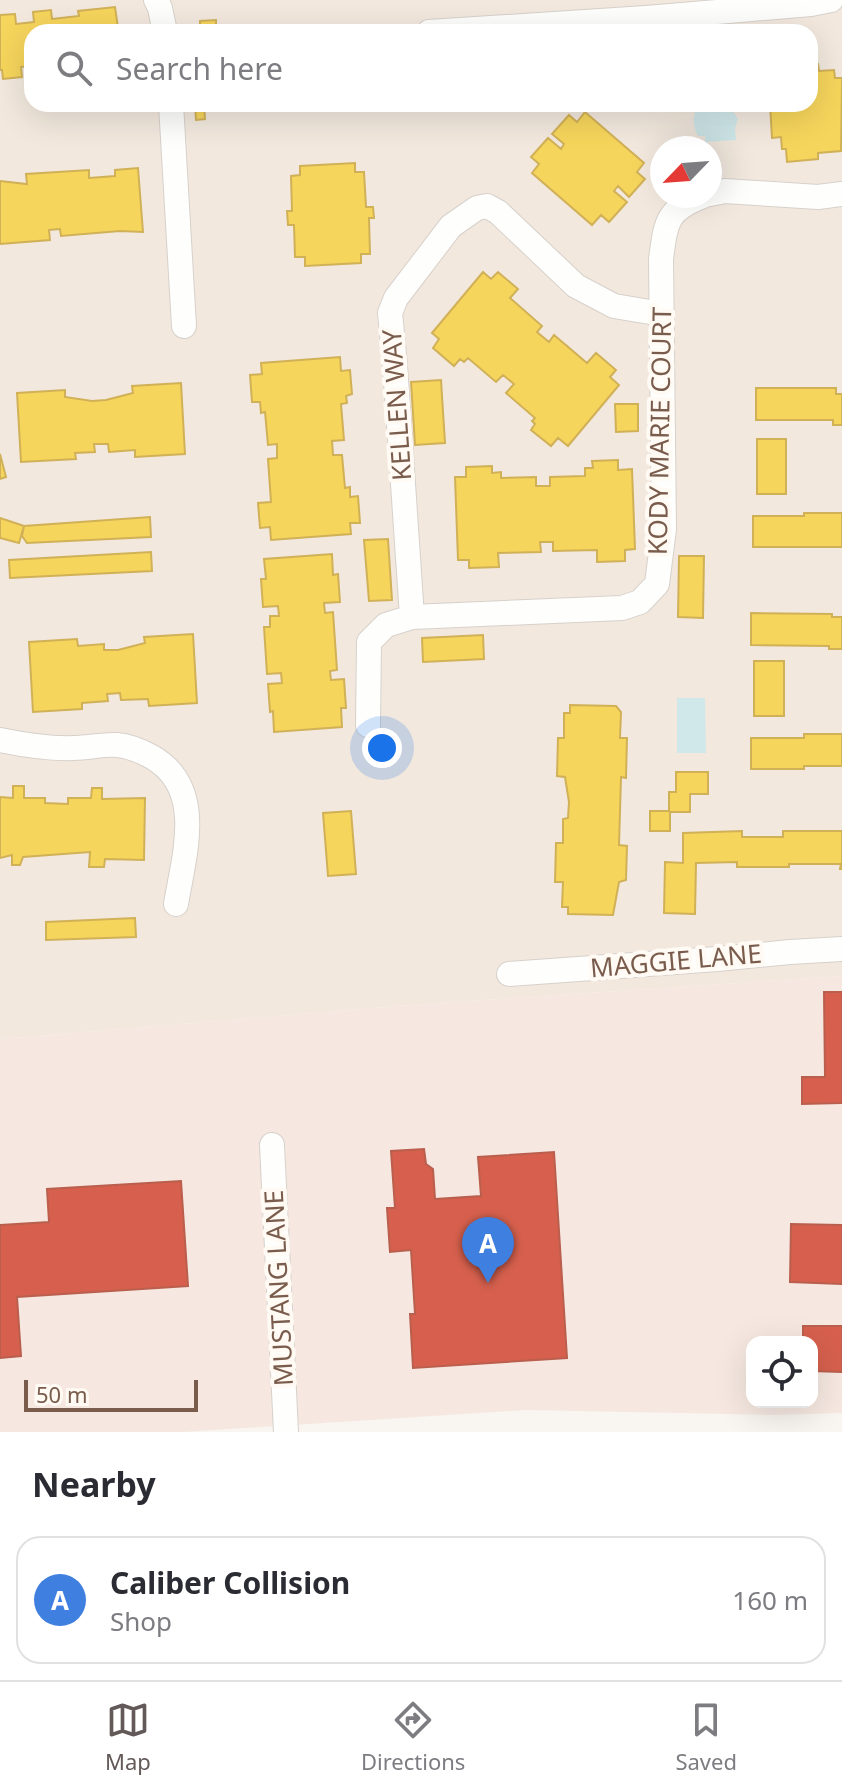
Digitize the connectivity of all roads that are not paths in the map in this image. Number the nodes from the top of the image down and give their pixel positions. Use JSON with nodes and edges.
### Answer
{"nodes":[{"id":1,"x":156,"y":0,"type":"edge"},
{"id":2,"x":831,"y":0,"type":"edge"},
{"id":3,"x":163,"y":24,"type":"edge"},
{"id":4,"x":553,"y":24,"type":"edge"},
{"id":5,"x":171,"y":112,"type":"edge"},
{"id":6,"x":842,"y":177,"type":"edge"},
{"id":7,"x":722,"y":192,"type":"edge"},
{"id":8,"x":830,"y":196,"type":"edge"},
{"id":9,"x":679,"y":208,"type":"edge"},
{"id":10,"x":662,"y":314,"type":"junction"},
{"id":11,"x":184,"y":326,"type":"dead end"},
{"id":12,"x":412,"y":617,"type":"junction"},
{"id":13,"x":368,"y":725,"type":"dead end"},
{"id":14,"x":0,"y":740,"type":"edge"},
{"id":15,"x":176,"y":904,"type":"dead end"},
{"id":16,"x":842,"y":949,"type":"edge"},
{"id":17,"x":509,"y":974,"type":"dead end"},
{"id":18,"x":272,"y":1145,"type":"dead end"},
{"id":19,"x":286,"y":1432,"type":"edge"}],
"edges":[{"from":1,"to":3,"type":"street"},
{"from":2,"to":4,"type":"street"},
{"from":5,"to":11,"type":"street"},
{"from":6,"to":8,"type":"street"},
{"from":7,"to":8,"type":"street"},
{"from":9,"to":10,"type":"street","name":"KODY MARIE COURT"},
{"from":10,"to":12,"type":"street","name":"KODY MARIE COURT"},
{"from":10,"to":12,"type":"street","name":"KELLEN WAY"},
{"from":12,"to":13,"type":"street","name":"KODY MARIE COURT"},
{"from":14,"to":15,"type":"street"},
{"from":16,"to":17,"type":"street","name":"MAGGIE LANE"},
{"from":18,"to":19,"type":"street","name":"MUSTANG LANE"}]}
